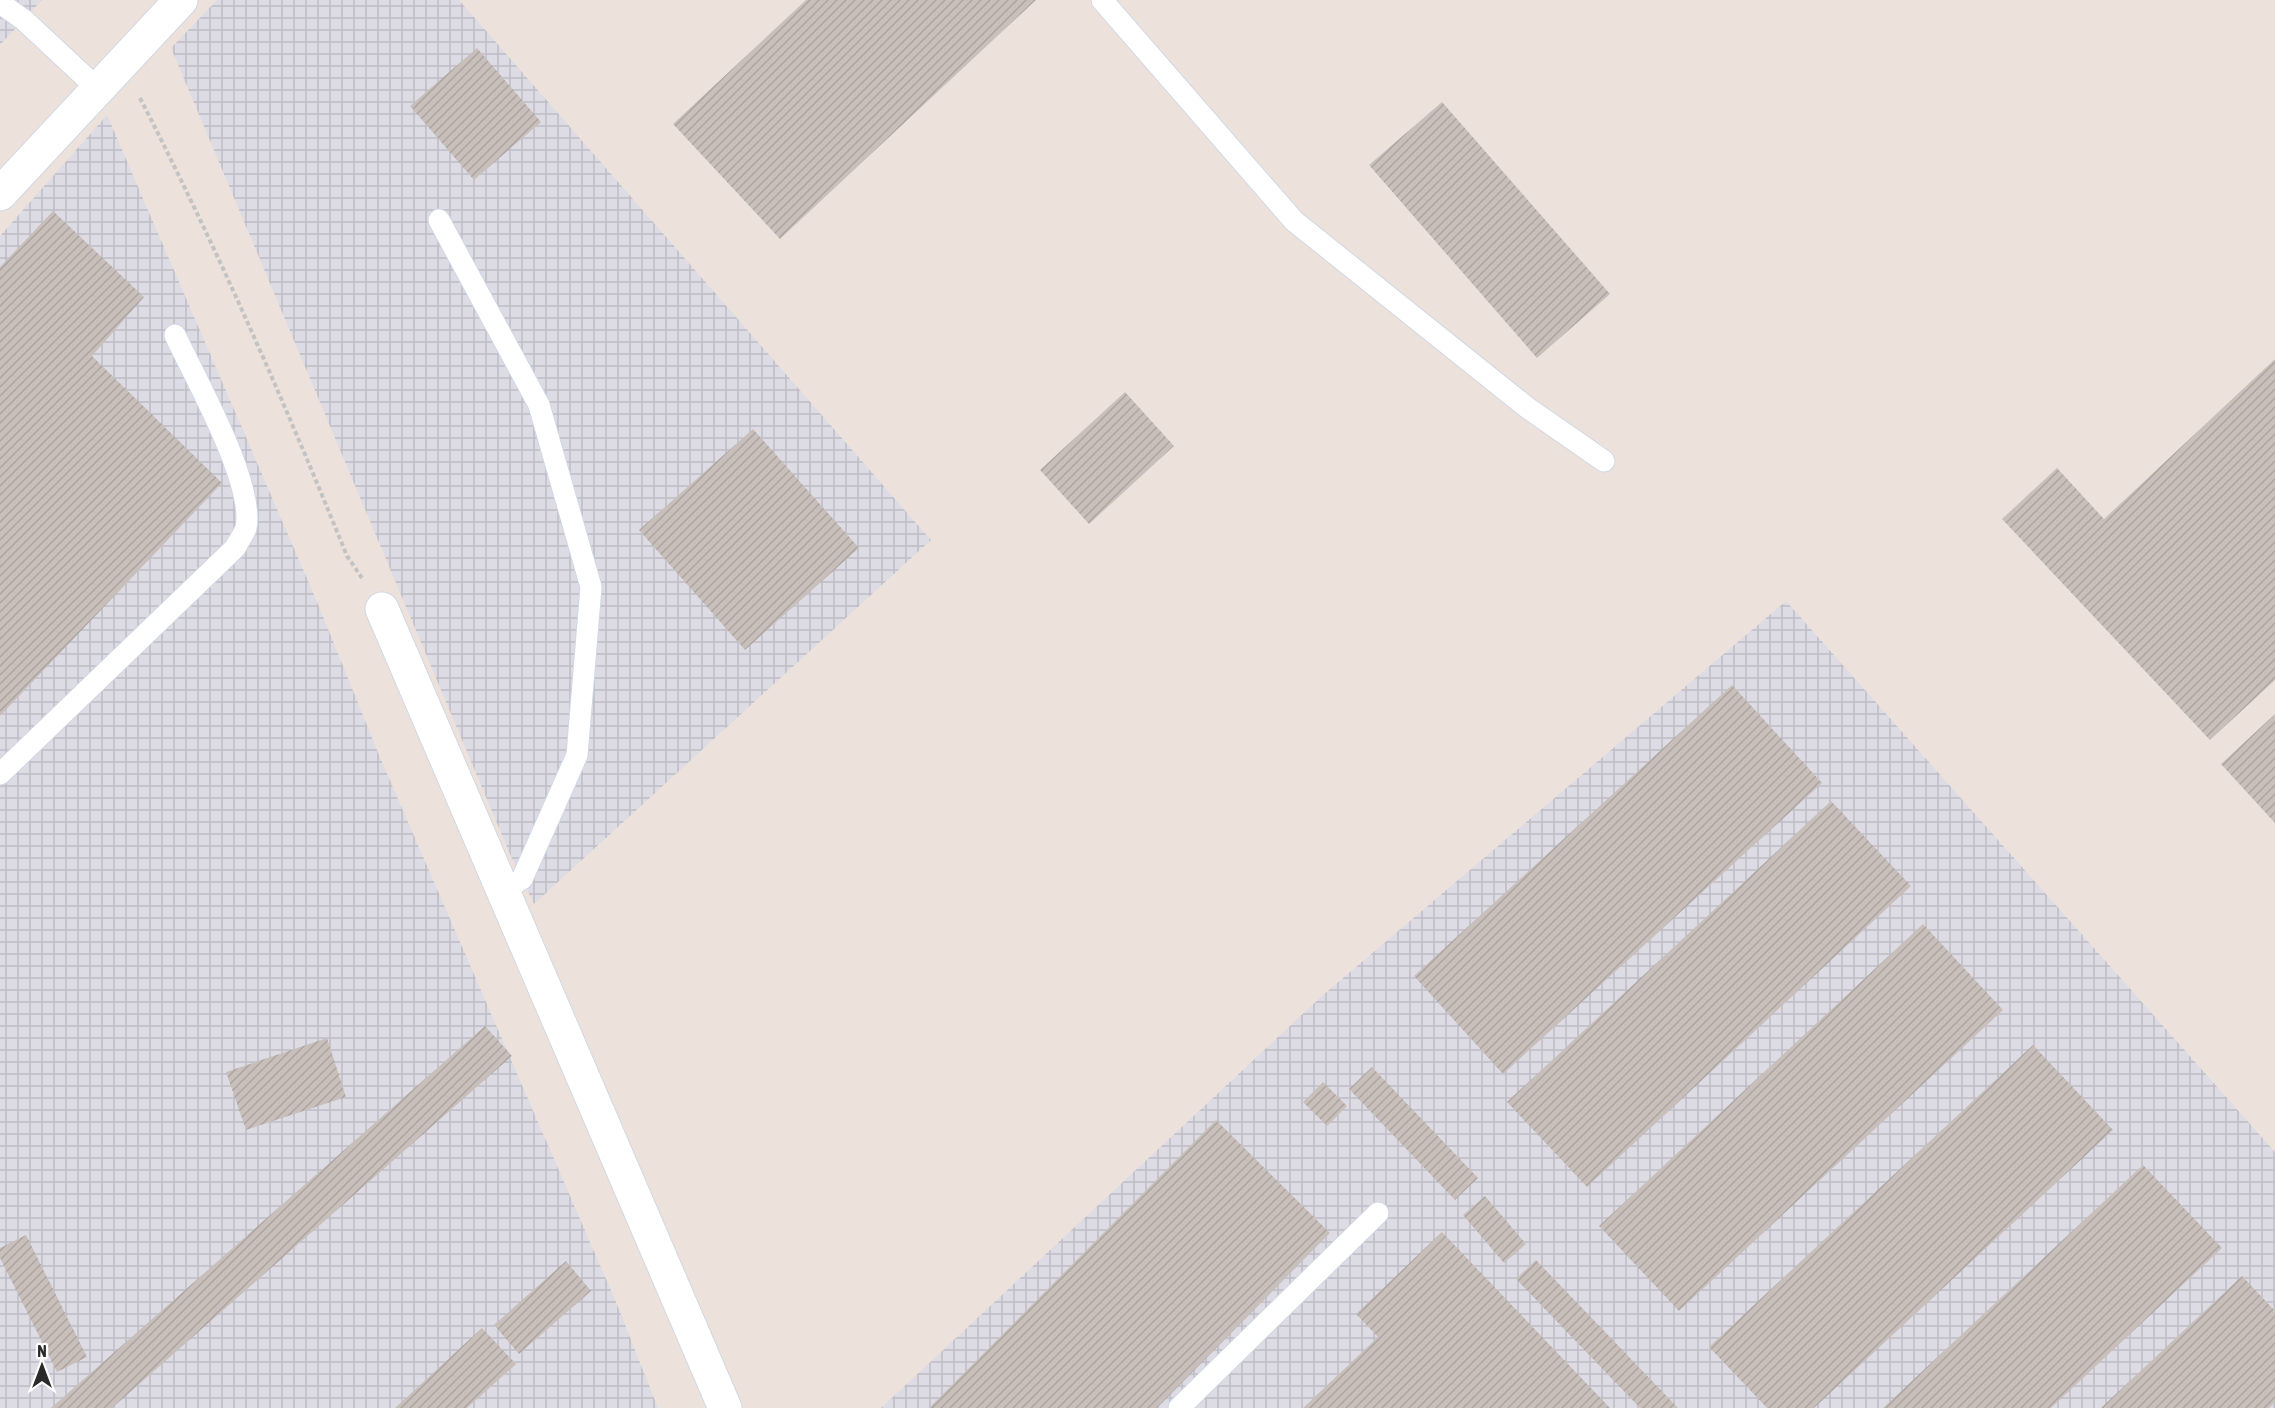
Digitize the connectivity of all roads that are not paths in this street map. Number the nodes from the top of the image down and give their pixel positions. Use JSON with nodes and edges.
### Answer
{"nodes":[{"id":1,"x":181,"y":0,"type":"edge"},
{"id":2,"x":1102,"y":0,"type":"edge"},
{"id":3,"x":0,"y":3,"type":"edge"},
{"id":4,"x":98,"y":89,"type":"junction"},
{"id":5,"x":0,"y":194,"type":"edge"},
{"id":6,"x":439,"y":220,"type":"dead end"},
{"id":7,"x":175,"y":335,"type":"dead end"},
{"id":8,"x":1604,"y":461,"type":"dead end"},
{"id":9,"x":382,"y":609,"type":"road end"},
{"id":10,"x":0,"y":774,"type":"edge"},
{"id":11,"x":502,"y":892,"type":"junction"},
{"id":12,"x":1377,"y":1213,"type":"dead end"},
{"id":13,"x":724,"y":1408,"type":"edge"},
{"id":14,"x":1179,"y":1408,"type":"edge"}],
"edges":[{"from":1,"to":4,"type":"street"},
{"from":2,"to":8,"type":"lane"},
{"from":3,"to":4,"type":"lane"},
{"from":4,"to":5,"type":"street"},
{"from":6,"to":11,"type":"lane"},
{"from":7,"to":10,"type":"lane"},
{"from":9,"to":11,"type":"street"},
{"from":11,"to":13,"type":"street"},
{"from":12,"to":14,"type":"lane"}]}
